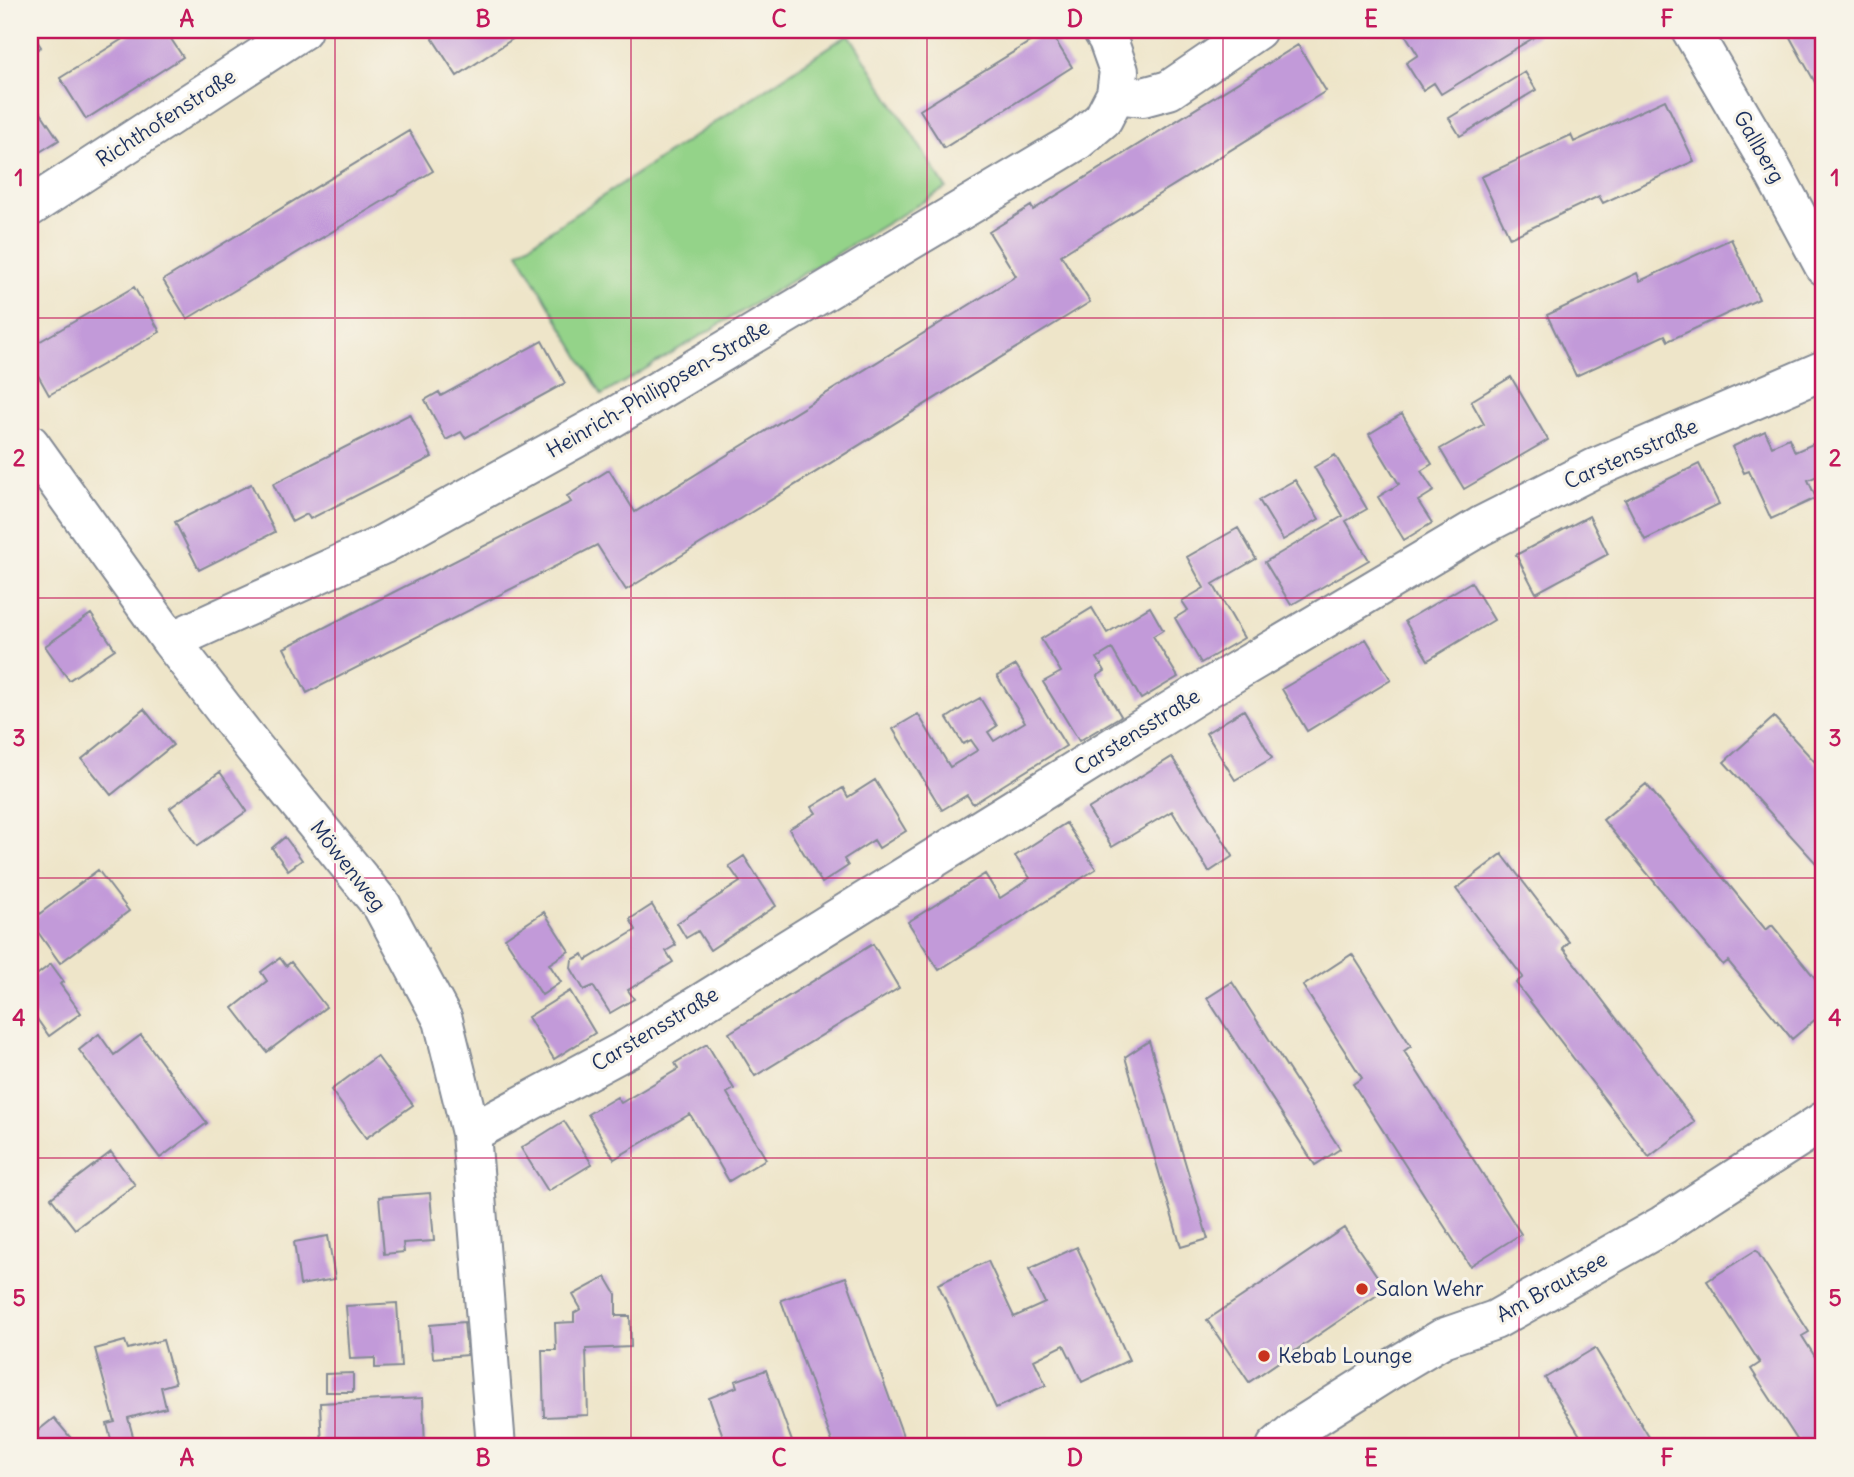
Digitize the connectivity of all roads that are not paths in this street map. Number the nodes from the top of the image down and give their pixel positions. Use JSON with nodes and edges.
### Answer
{"nodes":[{"id":1,"x":302,"y":30,"type":"edge"},
{"id":2,"x":1102,"y":30,"type":"edge"},
{"id":3,"x":1257,"y":30,"type":"edge"},
{"id":4,"x":1691,"y":30,"type":"edge"},
{"id":5,"x":1116,"y":94,"type":"junction"},
{"id":6,"x":30,"y":207,"type":"edge"},
{"id":7,"x":1824,"y":266,"type":"edge"},
{"id":8,"x":1824,"y":370,"type":"edge"},
{"id":9,"x":30,"y":444,"type":"edge"},
{"id":10,"x":171,"y":641,"type":"junction"},
{"id":11,"x":1824,"y":1121,"type":"edge"},
{"id":12,"x":471,"y":1133,"type":"junction"},
{"id":13,"x":496,"y":1447,"type":"edge"},
{"id":14,"x":1276,"y":1447,"type":"edge"}],
"edges":[{"from":1,"to":6,"type":"street","name":"Richthofenstraße"},
{"from":2,"to":5,"type":"street"},
{"from":3,"to":5,"type":"street"},
{"from":4,"to":7,"type":"street","name":"Gallberg"},
{"from":5,"to":10,"type":"street","name":"Heinrich-Philippsen-Straße"},
{"from":8,"to":12,"type":"street","name":"Carstensstraße"},
{"from":9,"to":10,"type":"street","name":"Möwenweg"},
{"from":10,"to":12,"type":"street","name":"Möwenweg"},
{"from":11,"to":14,"type":"street","name":"Am Brautsee"},
{"from":12,"to":13,"type":"street","name":"Möwenweg"}]}
